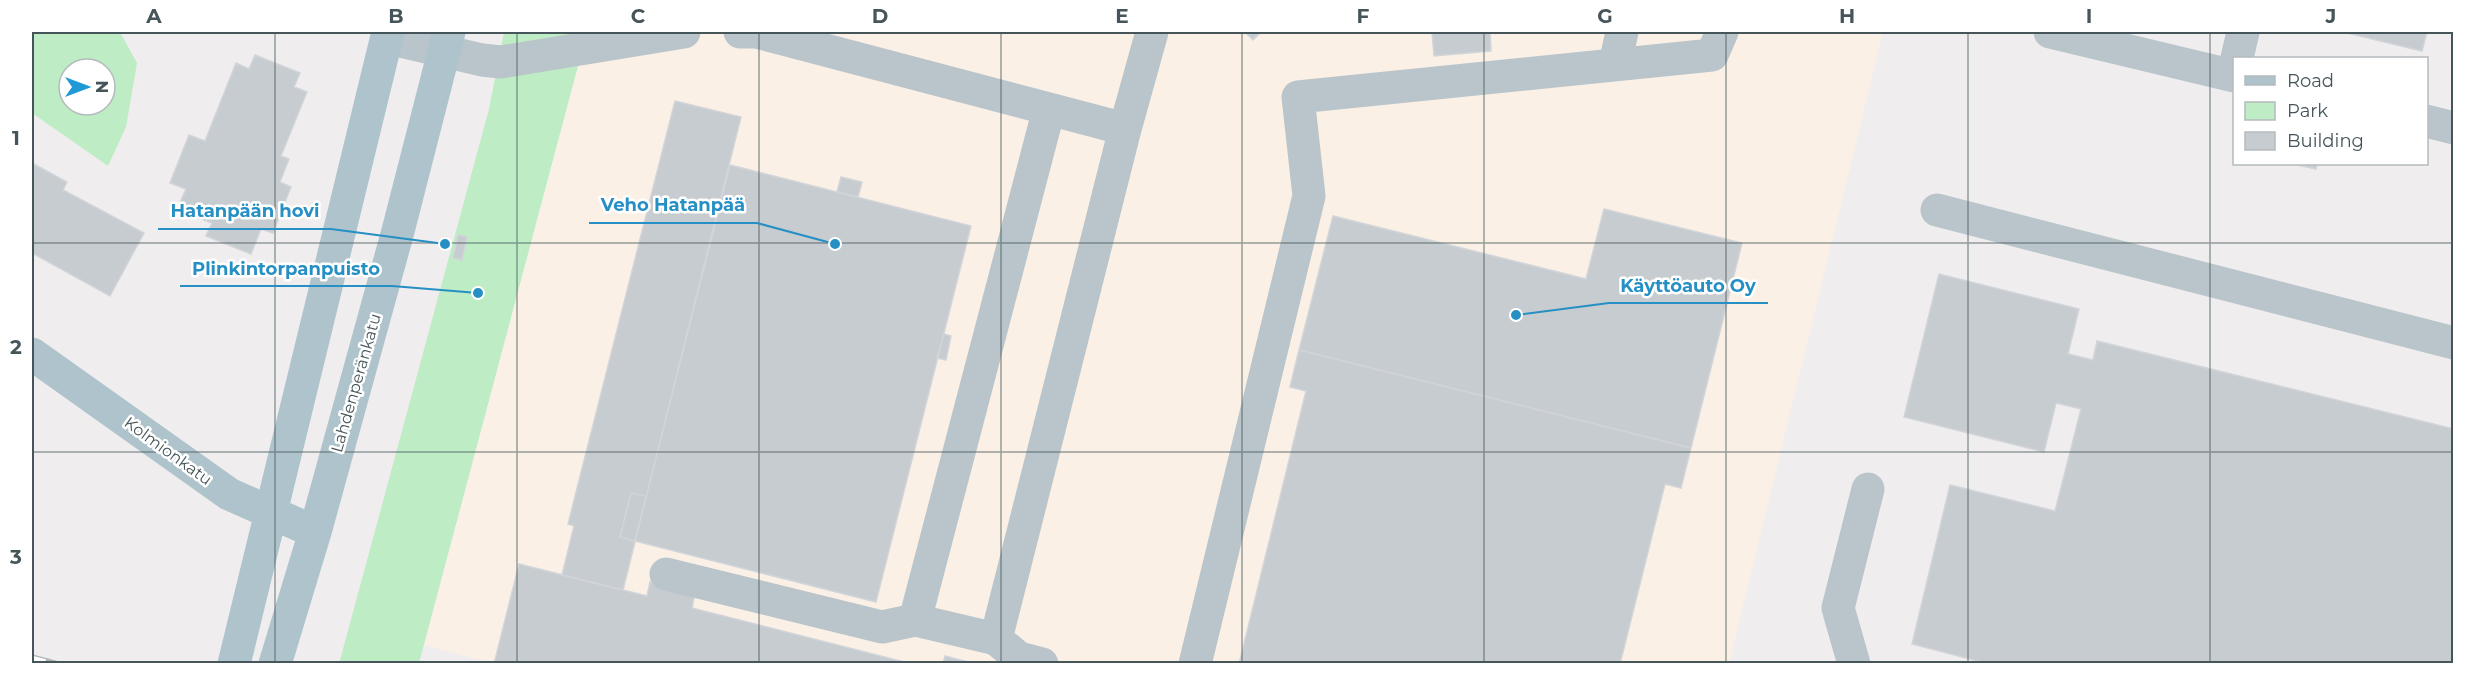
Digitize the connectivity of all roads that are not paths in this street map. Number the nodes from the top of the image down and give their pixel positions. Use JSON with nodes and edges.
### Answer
{"nodes":[{"id":1,"x":684,"y":32,"type":"edge"},
{"id":2,"x":740,"y":32,"type":"edge"},
{"id":3,"x":1152,"y":32,"type":"edge"},
{"id":4,"x":1622,"y":32,"type":"edge"},
{"id":5,"x":1722,"y":32,"type":"edge"},
{"id":6,"x":2050,"y":32,"type":"edge"},
{"id":7,"x":2242,"y":32,"type":"edge"},
{"id":8,"x":387,"y":35,"type":"edge"},
{"id":9,"x":447,"y":41,"type":"edge"},
{"id":10,"x":2237,"y":57,"type":"edge"},
{"id":11,"x":1615,"y":64,"type":"junction"},
{"id":12,"x":2233,"y":69,"type":"edge"},
{"id":13,"x":1049,"y":108,"type":"junction"},
{"id":14,"x":2428,"y":121,"type":"edge"},
{"id":15,"x":2454,"y":128,"type":"edge"},
{"id":16,"x":1125,"y":129,"type":"junction"},
{"id":17,"x":1937,"y":210,"type":"dead end"},
{"id":18,"x":2454,"y":343,"type":"edge"},
{"id":19,"x":32,"y":354,"type":"edge"},
{"id":20,"x":1868,"y":489,"type":"dead end"},
{"id":21,"x":270,"y":514,"type":"junction"},
{"id":22,"x":315,"y":532,"type":"junction"},
{"id":23,"x":666,"y":574,"type":"dead end"},
{"id":24,"x":915,"y":620,"type":"junction"},
{"id":25,"x":996,"y":639,"type":"junction"},
{"id":26,"x":234,"y":663,"type":"edge"},
{"id":27,"x":275,"y":663,"type":"edge"},
{"id":28,"x":1042,"y":663,"type":"edge"},
{"id":29,"x":1195,"y":663,"type":"edge"},
{"id":30,"x":1854,"y":663,"type":"edge"}],
"edges":[{"from":1,"to":9,"type":"street"},
{"from":2,"to":13,"type":"street"},
{"from":3,"to":16,"type":"street"},
{"from":4,"to":11,"type":"street"},
{"from":5,"to":11,"type":"street"},
{"from":6,"to":12,"type":"street"},
{"from":7,"to":10,"type":"street"},
{"from":8,"to":9,"type":"street"},
{"from":8,"to":21,"type":"main road"},
{"from":9,"to":22,"type":"main road","name":"Lahdenperänkatu"},
{"from":11,"to":29,"type":"street"},
{"from":13,"to":16,"type":"street"},
{"from":13,"to":24,"type":"street"},
{"from":14,"to":15,"type":"street"},
{"from":16,"to":25,"type":"street"},
{"from":17,"to":18,"type":"street"},
{"from":19,"to":21,"type":"main road","name":"Kolmionkatu"},
{"from":20,"to":30,"type":"street"},
{"from":21,"to":22,"type":"main road","name":"Kolmionkatu"},
{"from":21,"to":26,"type":"main road"},
{"from":22,"to":27,"type":"main road","name":"Lahdenperänkatu"},
{"from":23,"to":24,"type":"street"},
{"from":24,"to":25,"type":"street"},
{"from":25,"to":28,"type":"street"}]}
